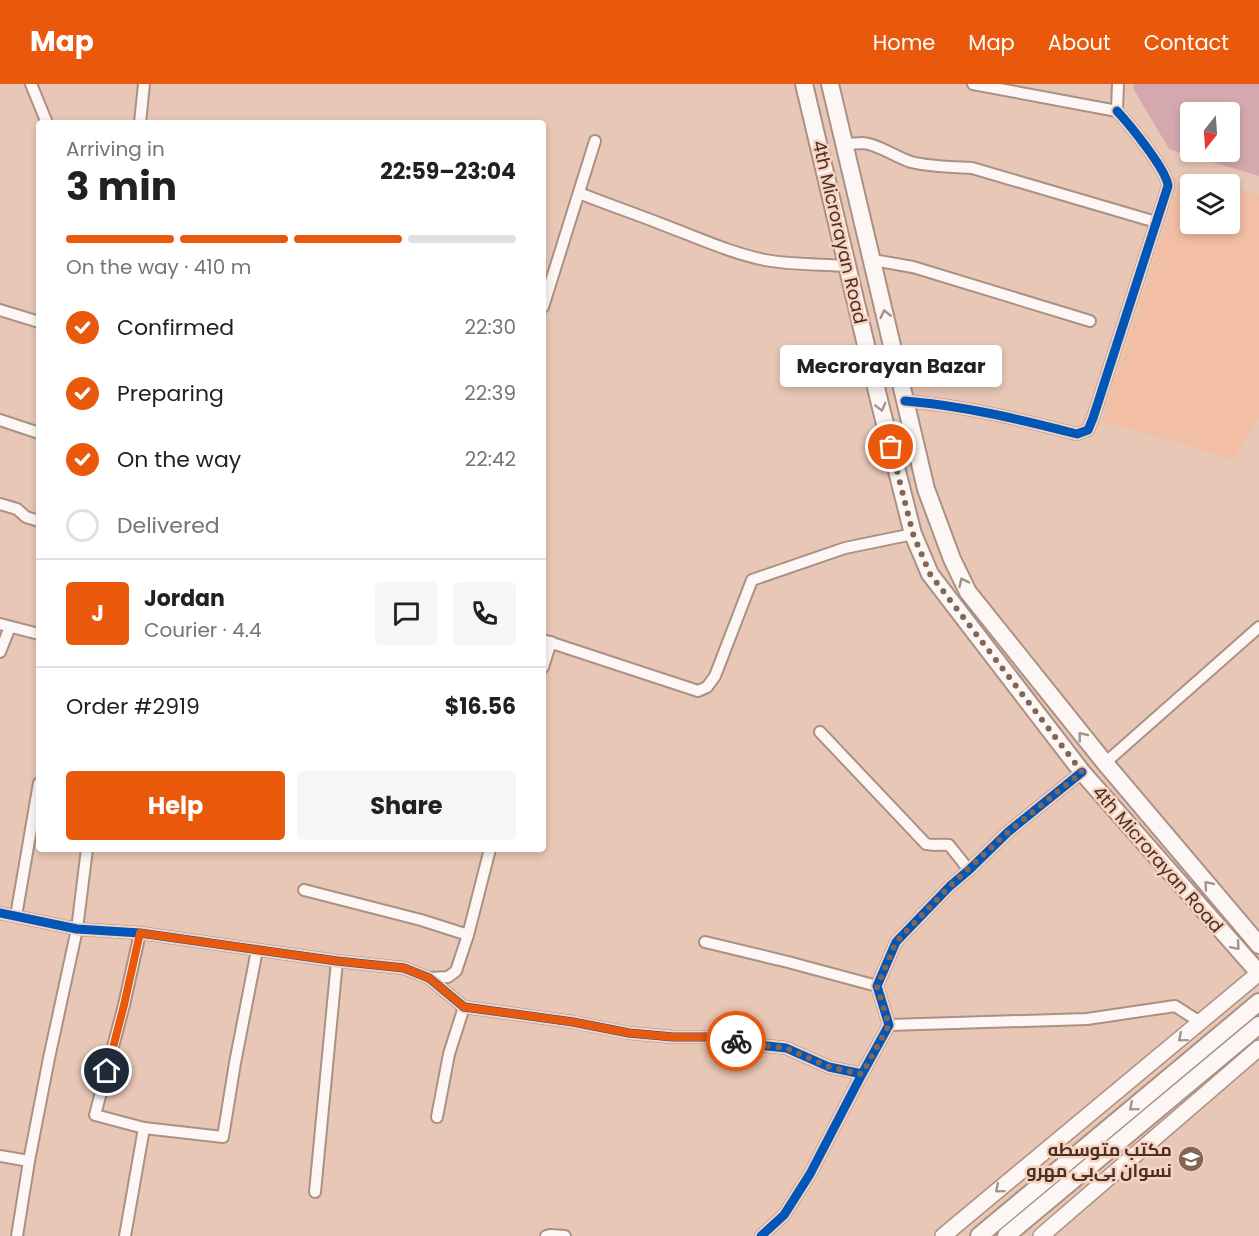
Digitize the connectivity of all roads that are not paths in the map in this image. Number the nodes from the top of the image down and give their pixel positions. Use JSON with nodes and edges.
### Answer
{"nodes":[{"id":1,"x":31,"y":84,"type":"edge"},
{"id":2,"x":144,"y":84,"type":"edge"},
{"id":3,"x":804,"y":84,"type":"edge"},
{"id":4,"x":830,"y":84,"type":"edge"},
{"id":5,"x":974,"y":84,"type":"edge"},
{"id":6,"x":1118,"y":84,"type":"edge"},
{"id":7,"x":1117,"y":111,"type":"junction"},
{"id":8,"x":46,"y":120,"type":"edge"},
{"id":9,"x":140,"y":120,"type":"edge"},
{"id":10,"x":595,"y":141,"type":"dead end"},
{"id":11,"x":844,"y":144,"type":"junction"},
{"id":12,"x":579,"y":193,"type":"junction"},
{"id":13,"x":1156,"y":222,"type":"junction"},
{"id":14,"x":871,"y":252,"type":"junction"},
{"id":15,"x":846,"y":258,"type":"junction"},
{"id":16,"x":546,"y":297,"type":"edge"},
{"id":17,"x":0,"y":310,"type":"edge"},
{"id":18,"x":36,"y":321,"type":"edge"},
{"id":19,"x":1090,"y":321,"type":"dead end"},
{"id":20,"x":905,"y":401,"type":"junction"},
{"id":21,"x":0,"y":420,"type":"edge"},
{"id":22,"x":36,"y":432,"type":"edge"},
{"id":23,"x":0,"y":504,"type":"edge"},
{"id":24,"x":36,"y":520,"type":"edge"},
{"id":25,"x":913,"y":534,"type":"junction"},
{"id":26,"x":5,"y":625,"type":"edge"},
{"id":27,"x":1259,"y":627,"type":"edge"},
{"id":28,"x":36,"y":633,"type":"edge"},
{"id":29,"x":547,"y":641,"type":"edge"},
{"id":30,"x":0,"y":652,"type":"edge"},
{"id":31,"x":1017,"y":655,"type":"junction"},
{"id":32,"x":1002,"y":670,"type":"junction"},
{"id":33,"x":820,"y":732,"type":"dead end"},
{"id":34,"x":1105,"y":764,"type":"junction"},
{"id":35,"x":1082,"y":772,"type":"junction"},
{"id":36,"x":36,"y":800,"type":"edge"},
{"id":37,"x":87,"y":852,"type":"edge"},
{"id":38,"x":489,"y":852,"type":"edge"},
{"id":39,"x":969,"y":870,"type":"junction"},
{"id":40,"x":304,"y":890,"type":"dead end"},
{"id":41,"x":16,"y":916,"type":"junction"},
{"id":42,"x":1,"y":917,"type":"edge"},
{"id":43,"x":77,"y":929,"type":"junction"},
{"id":44,"x":140,"y":933,"type":"junction"},
{"id":45,"x":468,"y":935,"type":"junction"},
{"id":46,"x":705,"y":942,"type":"dead end"},
{"id":47,"x":1259,"y":945,"type":"edge"},
{"id":48,"x":257,"y":950,"type":"junction"},
{"id":49,"x":337,"y":961,"type":"junction"},
{"id":50,"x":1259,"y":973,"type":"edge"},
{"id":51,"x":429,"y":978,"type":"junction"},
{"id":52,"x":877,"y":987,"type":"junction"},
{"id":53,"x":1259,"y":1002,"type":"edge"},
{"id":54,"x":464,"y":1007,"type":"junction"},
{"id":55,"x":1200,"y":1022,"type":"junction"},
{"id":56,"x":889,"y":1025,"type":"junction"},
{"id":57,"x":1259,"y":1025,"type":"edge"},
{"id":58,"x":1259,"y":1048,"type":"edge"},
{"id":59,"x":862,"y":1074,"type":"junction"},
{"id":60,"x":437,"y":1117,"type":"dead end"},
{"id":61,"x":144,"y":1128,"type":"junction"},
{"id":62,"x":0,"y":1156,"type":"edge"},
{"id":63,"x":28,"y":1161,"type":"junction"},
{"id":64,"x":315,"y":1192,"type":"dead end"},
{"id":65,"x":17,"y":1236,"type":"edge"},
{"id":66,"x":124,"y":1236,"type":"edge"},
{"id":67,"x":546,"y":1236,"type":"edge"},
{"id":68,"x":565,"y":1236,"type":"edge"},
{"id":69,"x":761,"y":1236,"type":"edge"},
{"id":70,"x":943,"y":1236,"type":"edge"},
{"id":71,"x":979,"y":1236,"type":"edge"},
{"id":72,"x":1006,"y":1236,"type":"edge"},
{"id":73,"x":1041,"y":1236,"type":"edge"}],
"edges":[{"from":1,"to":8,"type":"street"},
{"from":2,"to":9,"type":"street"},
{"from":3,"to":15,"type":"main road","name":"4th Microrayan Road"},
{"from":4,"to":11,"type":"main road","name":"4th Microrayan Road"},
{"from":5,"to":7,"type":"street"},
{"from":6,"to":7,"type":"street"},
{"from":7,"to":13,"type":"street"},
{"from":10,"to":12,"type":"street"},
{"from":11,"to":13,"type":"street"},
{"from":11,"to":14,"type":"main road","name":"4th Microrayan Road"},
{"from":12,"to":15,"type":"street"},
{"from":12,"to":16,"type":"street"},
{"from":13,"to":20,"type":"street"},
{"from":14,"to":15,"type":"main road"},
{"from":14,"to":19,"type":"street"},
{"from":20,"to":14,"type":"main road","name":"4th Microrayan Road","one_way":true},
{"from":15,"to":25,"type":"main road","name":"4th Microrayan Road","one_way":true},
{"from":17,"to":18,"type":"street"},
{"from":31,"to":20,"type":"main road","name":"4th Microrayan Road","one_way":true},
{"from":21,"to":22,"type":"street"},
{"from":23,"to":24,"type":"street"},
{"from":25,"to":29,"type":"street"},
{"from":25,"to":32,"type":"main road","name":"4th Microrayan Road"},
{"from":26,"to":28,"type":"street"},
{"from":26,"to":30,"type":"street"},
{"from":27,"to":34,"type":"street"},
{"from":31,"to":32,"type":"main road"},
{"from":34,"to":31,"type":"main road","name":"4th Microrayan Road","one_way":true},
{"from":32,"to":35,"type":"main road","name":"4th Microrayan Road"},
{"from":33,"to":39,"type":"street"},
{"from":47,"to":34,"type":"main road","name":"4th Microrayan Road","one_way":true},
{"from":35,"to":39,"type":"street"},
{"from":35,"to":50,"type":"main road","name":"4th Microrayan Road","one_way":true},
{"from":36,"to":41,"type":"street"},
{"from":37,"to":43,"type":"street"},
{"from":38,"to":45,"type":"street"},
{"from":39,"to":52,"type":"street"},
{"from":40,"to":45,"type":"street"},
{"from":41,"to":42,"type":"street"},
{"from":41,"to":43,"type":"street"},
{"from":43,"to":44,"type":"street"},
{"from":43,"to":63,"type":"street"},
{"from":44,"to":48,"type":"street"},
{"from":44,"to":61,"type":"street"},
{"from":45,"to":51,"type":"street"},
{"from":46,"to":52,"type":"street"},
{"from":48,"to":49,"type":"street"},
{"from":48,"to":61,"type":"street"},
{"from":49,"to":51,"type":"street"},
{"from":49,"to":64,"type":"street"},
{"from":50,"to":55,"type":"main road"},
{"from":51,"to":54,"type":"street"},
{"from":52,"to":56,"type":"street"},
{"from":53,"to":71,"type":"main road","one_way":true},
{"from":54,"to":59,"type":"street"},
{"from":54,"to":60,"type":"street"},
{"from":55,"to":56,"type":"street"},
{"from":55,"to":70,"type":"main road","one_way":true},
{"from":56,"to":59,"type":"street"},
{"from":57,"to":72,"type":"main road"},
{"from":58,"to":73,"type":"main road"},
{"from":59,"to":69,"type":"street"},
{"from":61,"to":66,"type":"street"},
{"from":62,"to":63,"type":"street"},
{"from":63,"to":65,"type":"street"},
{"from":67,"to":68,"type":"street"}]}
